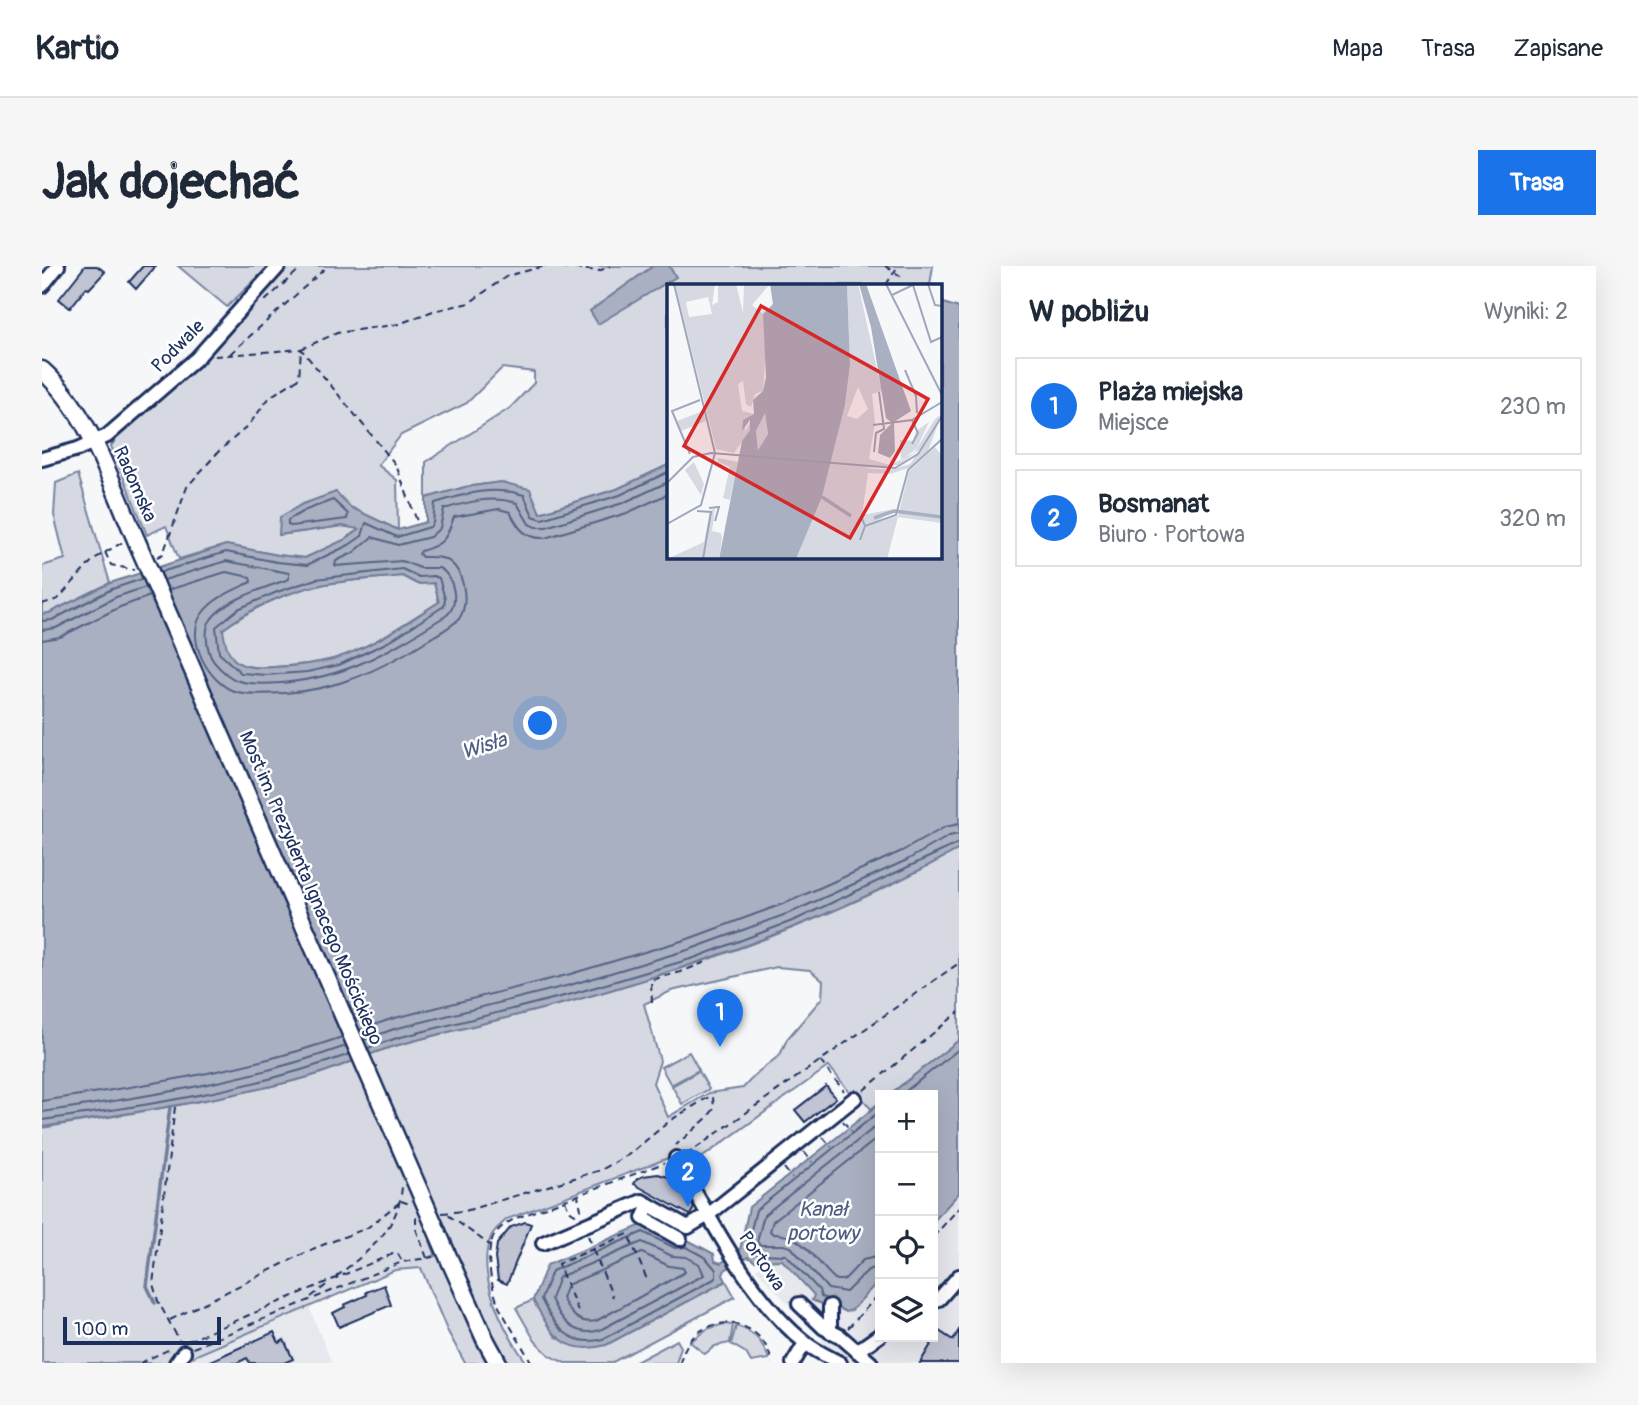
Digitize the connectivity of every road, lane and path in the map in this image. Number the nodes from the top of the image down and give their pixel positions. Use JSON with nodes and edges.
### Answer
{"nodes":[{"id":1,"x":58,"y":266,"type":"edge"},
{"id":2,"x":279,"y":266,"type":"edge"},
{"id":3,"x":328,"y":266,"type":"edge"},
{"id":4,"x":545,"y":266,"type":"edge"},
{"id":5,"x":550,"y":266,"type":"edge"},
{"id":6,"x":610,"y":266,"type":"edge"},
{"id":7,"x":885,"y":266,"type":"edge"},
{"id":8,"x":898,"y":266,"type":"edge"},
{"id":9,"x":894,"y":272,"type":"junction"},
{"id":10,"x":902,"y":277,"type":"dead end"},
{"id":11,"x":887,"y":284,"type":"edge"},
{"id":12,"x":42,"y":286,"type":"edge"},
{"id":13,"x":301,"y":349,"type":"junction"},
{"id":14,"x":229,"y":355,"type":"junction"},
{"id":15,"x":197,"y":358,"type":"junction"},
{"id":16,"x":42,"y":370,"type":"edge"},
{"id":17,"x":94,"y":443,"type":"junction"},
{"id":18,"x":42,"y":459,"type":"edge"},
{"id":19,"x":417,"y":521,"type":"dead end"},
{"id":20,"x":133,"y":540,"type":"junction"},
{"id":21,"x":163,"y":554,"type":"dead end"},
{"id":22,"x":42,"y":604,"type":"edge"},
{"id":23,"x":708,"y":961,"type":"dead end"},
{"id":24,"x":959,"y":963,"type":"edge"},
{"id":25,"x":652,"y":1002,"type":"dead end"},
{"id":26,"x":959,"y":1012,"type":"edge"},
{"id":27,"x":820,"y":1061,"type":"junction"},
{"id":28,"x":853,"y":1099,"type":"junction"},
{"id":29,"x":175,"y":1107,"type":"dead end"},
{"id":30,"x":842,"y":1119,"type":"dead end"},
{"id":31,"x":851,"y":1131,"type":"dead end"},
{"id":32,"x":822,"y":1135,"type":"dead end"},
{"id":33,"x":831,"y":1147,"type":"dead end"},
{"id":34,"x":802,"y":1150,"type":"dead end"},
{"id":35,"x":676,"y":1158,"type":"junction"},
{"id":36,"x":812,"y":1162,"type":"dead end"},
{"id":37,"x":782,"y":1166,"type":"dead end"},
{"id":38,"x":792,"y":1178,"type":"dead end"},
{"id":39,"x":578,"y":1195,"type":"junction"},
{"id":40,"x":565,"y":1200,"type":"junction"},
{"id":41,"x":401,"y":1201,"type":"junction"},
{"id":42,"x":416,"y":1205,"type":"dead end"},
{"id":43,"x":649,"y":1205,"type":"junction"},
{"id":44,"x":959,"y":1209,"type":"edge"},
{"id":45,"x":437,"y":1211,"type":"dead end"},
{"id":46,"x":447,"y":1214,"type":"junction"},
{"id":47,"x":708,"y":1216,"type":"junction"},
{"id":48,"x":416,"y":1217,"type":"dead end"},
{"id":49,"x":586,"y":1231,"type":"dead end"},
{"id":50,"x":938,"y":1232,"type":"edge"},
{"id":51,"x":680,"y":1239,"type":"dead end"},
{"id":52,"x":543,"y":1243,"type":"dead end"},
{"id":53,"x":491,"y":1247,"type":"junction"},
{"id":54,"x":592,"y":1248,"type":"junction"},
{"id":55,"x":402,"y":1262,"type":"junction"},
{"id":56,"x":959,"y":1276,"type":"edge"},
{"id":57,"x":332,"y":1280,"type":"junction"},
{"id":58,"x":648,"y":1282,"type":"dead end"},
{"id":59,"x":613,"y":1297,"type":"dead end"},
{"id":60,"x":875,"y":1298,"type":"edge"},
{"id":61,"x":938,"y":1299,"type":"edge"},
{"id":62,"x":308,"y":1300,"type":"junction"},
{"id":63,"x":799,"y":1304,"type":"dead end"},
{"id":64,"x":830,"y":1306,"type":"dead end"},
{"id":65,"x":578,"y":1311,"type":"dead end"},
{"id":66,"x":170,"y":1320,"type":"junction"},
{"id":67,"x":835,"y":1334,"type":"junction"},
{"id":68,"x":875,"y":1338,"type":"edge"},
{"id":69,"x":805,"y":1343,"type":"junction"},
{"id":70,"x":170,"y":1349,"type":"dead end"},
{"id":71,"x":180,"y":1350,"type":"edge"},
{"id":72,"x":857,"y":1351,"type":"junction"},
{"id":73,"x":140,"y":1363,"type":"edge"},
{"id":74,"x":498,"y":1363,"type":"edge"},
{"id":75,"x":531,"y":1363,"type":"edge"},
{"id":76,"x":680,"y":1363,"type":"edge"},
{"id":77,"x":772,"y":1363,"type":"edge"},
{"id":78,"x":793,"y":1363,"type":"edge"},
{"id":79,"x":840,"y":1363,"type":"edge"},
{"id":80,"x":871,"y":1363,"type":"edge"}],
"edges":[{"from":1,"to":12,"type":"street"},
{"from":2,"to":15,"type":"street","name":"Podwale"},
{"from":3,"to":14,"type":"path"},
{"from":4,"to":13,"type":"path"},
{"from":5,"to":6,"type":"path"},
{"from":7,"to":9,"type":"path"},
{"from":8,"to":9,"type":"path"},
{"from":9,"to":10,"type":"path"},
{"from":9,"to":11,"type":"path"},
{"from":13,"to":14,"type":"path"},
{"from":13,"to":19,"type":"path"},
{"from":13,"to":21,"type":"path"},
{"from":14,"to":15,"type":"path"},
{"from":15,"to":17,"type":"street","name":"Podwale"},
{"from":16,"to":17,"type":"main road","name":"Radomska"},
{"from":17,"to":18,"type":"street","name":"Radomska"},
{"from":17,"to":20,"type":"main road","name":"Radomska"},
{"from":20,"to":22,"type":"path"},
{"from":20,"to":74,"type":"main road","name":"Most im. Prezydenta Ignacego Mościckiego","bridge":true},
{"from":23,"to":25,"type":"path"},
{"from":24,"to":27,"type":"path"},
{"from":26,"to":28,"type":"path"},
{"from":27,"to":28,"type":"path"},
{"from":27,"to":35,"type":"path"},
{"from":28,"to":47,"type":"street"},
{"from":29,"to":66,"type":"path"},
{"from":30,"to":31,"type":"path"},
{"from":32,"to":33,"type":"path"},
{"from":34,"to":36,"type":"path"},
{"from":35,"to":39,"type":"path"},
{"from":35,"to":46,"type":"path"},
{"from":35,"to":47,"type":"street","name":"Portowa"},
{"from":37,"to":38,"type":"path"},
{"from":39,"to":40,"type":"path"},
{"from":39,"to":40,"type":"path"},
{"from":40,"to":53,"type":"path"},
{"from":41,"to":42,"type":"path"},
{"from":41,"to":57,"type":"path"},
{"from":41,"to":66,"type":"path"},
{"from":43,"to":47,"type":"street"},
{"from":43,"to":51,"type":"street"},
{"from":43,"to":52,"type":"street"},
{"from":44,"to":50,"type":"path"},
{"from":45,"to":46,"type":"path"},
{"from":46,"to":53,"type":"path"},
{"from":47,"to":69,"type":"street","name":"Portowa"},
{"from":48,"to":55,"type":"path"},
{"from":49,"to":54,"type":"path"},
{"from":53,"to":75,"type":"path"},
{"from":54,"to":58,"type":"path"},
{"from":54,"to":59,"type":"path"},
{"from":54,"to":65,"type":"path"},
{"from":55,"to":57,"type":"path"},
{"from":55,"to":62,"type":"path"},
{"from":56,"to":61,"type":"street"},
{"from":57,"to":62,"type":"path"},
{"from":57,"to":71,"type":"path"},
{"from":60,"to":67,"type":"path"},
{"from":62,"to":71,"type":"path"},
{"from":63,"to":67,"type":"street"},
{"from":64,"to":67,"type":"street"},
{"from":66,"to":71,"type":"path"},
{"from":67,"to":72,"type":"street"},
{"from":68,"to":72,"type":"street"},
{"from":69,"to":78,"type":"street"},
{"from":69,"to":79,"type":"street","name":"Portowa"},
{"from":70,"to":73,"type":"path"},
{"from":72,"to":80,"type":"street"},
{"from":76,"to":77,"type":"path"}]}
